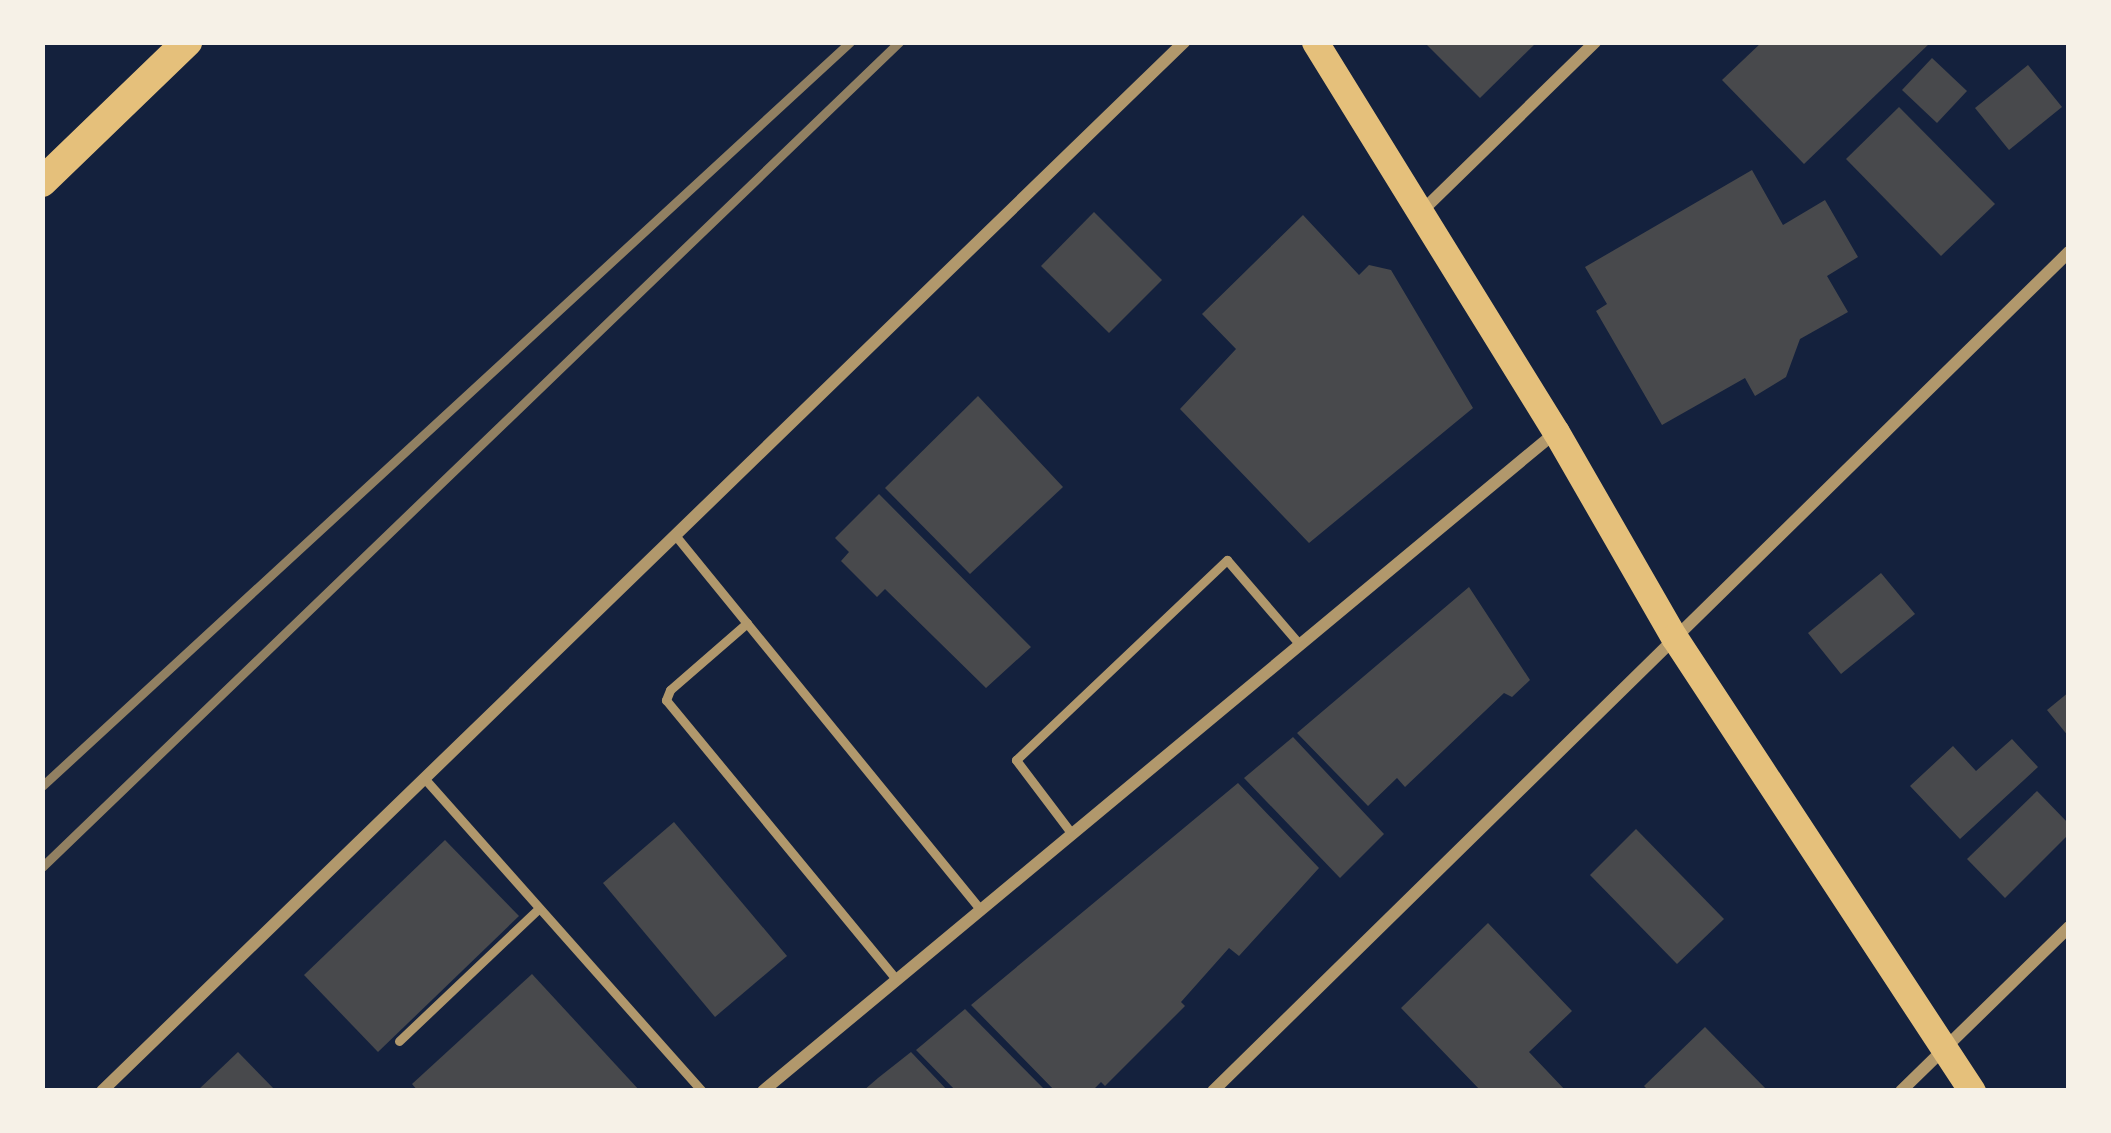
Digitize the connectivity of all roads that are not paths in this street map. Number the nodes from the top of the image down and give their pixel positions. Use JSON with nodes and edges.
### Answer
{"nodes":[{"id":1,"x":187,"y":42,"type":"edge"},
{"id":2,"x":1184,"y":42,"type":"edge"},
{"id":3,"x":1315,"y":42,"type":"edge"},
{"id":4,"x":1595,"y":42,"type":"edge"},
{"id":5,"x":42,"y":182,"type":"edge"},
{"id":6,"x":1421,"y":212,"type":"junction"},
{"id":7,"x":2069,"y":252,"type":"edge"},
{"id":8,"x":1556,"y":432,"type":"junction"},
{"id":9,"x":675,"y":535,"type":"junction"},
{"id":10,"x":747,"y":623,"type":"junction"},
{"id":11,"x":1674,"y":637,"type":"junction"},
{"id":12,"x":1300,"y":645,"type":"junction"},
{"id":13,"x":424,"y":778,"type":"junction"},
{"id":14,"x":1072,"y":834,"type":"junction"},
{"id":15,"x":539,"y":908,"type":"junction"},
{"id":16,"x":981,"y":910,"type":"junction"},
{"id":17,"x":2069,"y":927,"type":"edge"},
{"id":18,"x":897,"y":980,"type":"junction"},
{"id":19,"x":399,"y":1041,"type":"dead end"},
{"id":20,"x":1943,"y":1050,"type":"junction"},
{"id":21,"x":102,"y":1091,"type":"edge"},
{"id":22,"x":703,"y":1091,"type":"edge"},
{"id":23,"x":764,"y":1091,"type":"edge"},
{"id":24,"x":1213,"y":1091,"type":"edge"},
{"id":25,"x":1901,"y":1091,"type":"edge"},
{"id":26,"x":1972,"y":1091,"type":"edge"}],
"edges":[{"from":1,"to":5,"type":"highway"},
{"from":2,"to":9,"type":"street"},
{"from":3,"to":6,"type":"main road"},
{"from":4,"to":6,"type":"street"},
{"from":6,"to":8,"type":"main road"},
{"from":7,"to":11,"type":"street"},
{"from":8,"to":11,"type":"main road"},
{"from":8,"to":12,"type":"street"},
{"from":9,"to":10,"type":"lane"},
{"from":9,"to":13,"type":"street"},
{"from":10,"to":16,"type":"lane"},
{"from":10,"to":18,"type":"lane"},
{"from":11,"to":20,"type":"main road"},
{"from":11,"to":24,"type":"street"},
{"from":12,"to":14,"type":"street"},
{"from":12,"to":14,"type":"lane"},
{"from":13,"to":15,"type":"lane"},
{"from":13,"to":21,"type":"street"},
{"from":14,"to":16,"type":"street"},
{"from":15,"to":19,"type":"lane"},
{"from":15,"to":22,"type":"lane"},
{"from":16,"to":18,"type":"street"},
{"from":17,"to":20,"type":"street"},
{"from":18,"to":23,"type":"street"},
{"from":20,"to":25,"type":"street"},
{"from":20,"to":26,"type":"main road"}]}
